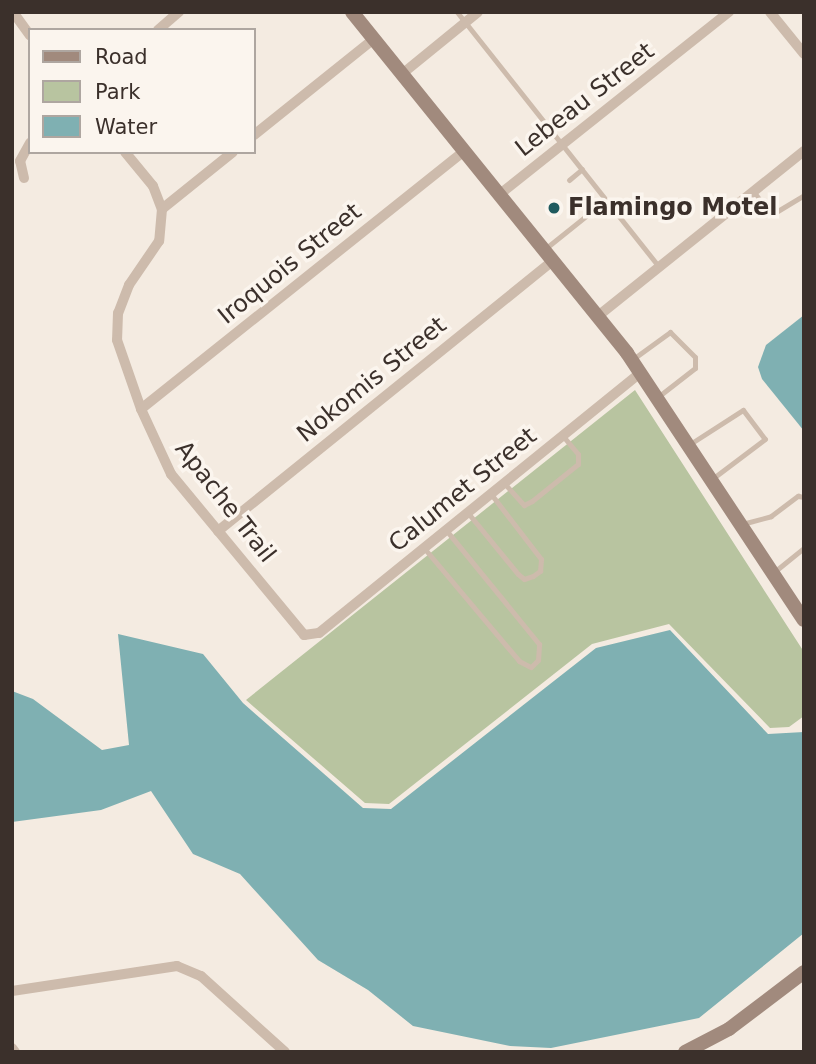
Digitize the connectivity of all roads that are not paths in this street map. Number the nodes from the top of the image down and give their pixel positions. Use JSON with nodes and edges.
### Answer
{"nodes":[{"id":1,"x":13,"y":12,"type":"edge"},
{"id":2,"x":179,"y":12,"type":"edge"},
{"id":3,"x":352,"y":12,"type":"edge"},
{"id":4,"x":457,"y":12,"type":"edge"},
{"id":5,"x":478,"y":12,"type":"edge"},
{"id":6,"x":729,"y":12,"type":"edge"},
{"id":7,"x":770,"y":12,"type":"edge"},
{"id":8,"x":466,"y":22,"type":"junction"},
{"id":9,"x":160,"y":28,"type":"edge"},
{"id":10,"x":28,"y":31,"type":"edge"},
{"id":11,"x":373,"y":39,"type":"junction"},
{"id":12,"x":804,"y":54,"type":"edge"},
{"id":13,"x":402,"y":74,"type":"junction"},
{"id":14,"x":256,"y":133,"type":"edge"},
{"id":15,"x":562,"y":145,"type":"junction"},
{"id":16,"x":28,"y":147,"type":"edge"},
{"id":17,"x":464,"y":151,"type":"junction"},
{"id":18,"x":804,"y":151,"type":"edge"},
{"id":19,"x":127,"y":154,"type":"edge"},
{"id":20,"x":231,"y":154,"type":"edge"},
{"id":21,"x":582,"y":169,"type":"junction"},
{"id":22,"x":24,"y":178,"type":"dead end"},
{"id":23,"x":569,"y":180,"type":"dead end"},
{"id":24,"x":753,"y":191,"type":"junction"},
{"id":25,"x":500,"y":194,"type":"junction"},
{"id":26,"x":804,"y":195,"type":"edge"},
{"id":27,"x":606,"y":200,"type":"junction"},
{"id":28,"x":162,"y":209,"type":"junction"},
{"id":29,"x":549,"y":255,"type":"junction"},
{"id":30,"x":659,"y":267,"type":"junction"},
{"id":31,"x":598,"y":316,"type":"junction"},
{"id":32,"x":632,"y":360,"type":"junction"},
{"id":33,"x":640,"y":373,"type":"junction"},
{"id":34,"x":656,"y":397,"type":"junction"},
{"id":35,"x":141,"y":409,"type":"junction"},
{"id":36,"x":563,"y":436,"type":"junction"},
{"id":37,"x":687,"y":446,"type":"junction"},
{"id":38,"x":710,"y":481,"type":"junction"},
{"id":39,"x":505,"y":483,"type":"junction"},
{"id":40,"x":491,"y":494,"type":"junction"},
{"id":41,"x":804,"y":497,"type":"edge"},
{"id":42,"x":468,"y":513,"type":"junction"},
{"id":43,"x":739,"y":525,"type":"junction"},
{"id":44,"x":446,"y":530,"type":"junction"},
{"id":45,"x":218,"y":531,"type":"junction"},
{"id":46,"x":424,"y":548,"type":"junction"},
{"id":47,"x":804,"y":548,"type":"edge"},
{"id":48,"x":772,"y":574,"type":"junction"},
{"id":49,"x":804,"y":620,"type":"edge"},
{"id":50,"x":310,"y":636,"type":"joint"},
{"id":51,"x":804,"y":972,"type":"edge"},
{"id":52,"x":12,"y":992,"type":"edge"},
{"id":53,"x":285,"y":1052,"type":"edge"},
{"id":54,"x":685,"y":1052,"type":"edge"}],
"edges":[{"from":1,"to":10,"type":"street"},
{"from":2,"to":9,"type":"street"},
{"from":3,"to":11,"type":"main road"},
{"from":4,"to":8,"type":"lane"},
{"from":5,"to":8,"type":"street"},
{"from":6,"to":15,"type":"street","name":"Lebeau Street"},
{"from":7,"to":12,"type":"street"},
{"from":8,"to":13,"type":"street"},
{"from":8,"to":15,"type":"lane"},
{"from":11,"to":13,"type":"main road"},
{"from":11,"to":14,"type":"street"},
{"from":13,"to":17,"type":"main road"},
{"from":15,"to":21,"type":"lane"},
{"from":15,"to":25,"type":"street","name":"Lebeau Street"},
{"from":16,"to":22,"type":"street"},
{"from":17,"to":25,"type":"main road"},
{"from":17,"to":35,"type":"street","name":"Iroquois Street"},
{"from":18,"to":24,"type":"street"},
{"from":19,"to":28,"type":"street"},
{"from":20,"to":28,"type":"street"},
{"from":21,"to":23,"type":"lane"},
{"from":21,"to":27,"type":"lane"},
{"from":24,"to":26,"type":"lane"},
{"from":24,"to":30,"type":"street"},
{"from":25,"to":29,"type":"main road"},
{"from":27,"to":29,"type":"lane"},
{"from":27,"to":30,"type":"lane"},
{"from":28,"to":35,"type":"street","name":"Apache Trail"},
{"from":29,"to":31,"type":"main road"},
{"from":29,"to":45,"type":"street","name":"Nokomis Street"},
{"from":30,"to":31,"type":"street"},
{"from":31,"to":32,"type":"main road"},
{"from":32,"to":33,"type":"main road"},
{"from":32,"to":34,"type":"lane"},
{"from":33,"to":34,"type":"main road"},
{"from":33,"to":36,"type":"street","name":"Calumet Street"},
{"from":34,"to":37,"type":"main road"},
{"from":35,"to":45,"type":"street","name":"Apache Trail"},
{"from":36,"to":39,"type":"street","name":"Calumet Street"},
{"from":36,"to":39,"type":"lane"},
{"from":37,"to":38,"type":"main road"},
{"from":37,"to":38,"type":"lane"},
{"from":38,"to":43,"type":"main road"},
{"from":39,"to":40,"type":"street","name":"Calumet Street"},
{"from":40,"to":42,"type":"street","name":"Calumet Street"},
{"from":40,"to":42,"type":"lane"},
{"from":41,"to":43,"type":"lane"},
{"from":42,"to":44,"type":"street","name":"Calumet Street"},
{"from":43,"to":48,"type":"main road"},
{"from":44,"to":46,"type":"street","name":"Calumet Street"},
{"from":44,"to":46,"type":"lane"},
{"from":45,"to":50,"type":"street","name":"Apache Trail"},
{"from":46,"to":50,"type":"street","name":"Calumet Street"},
{"from":47,"to":48,"type":"lane"},
{"from":48,"to":49,"type":"main road"},
{"from":51,"to":54,"type":"main road"},
{"from":52,"to":53,"type":"street"}]}
